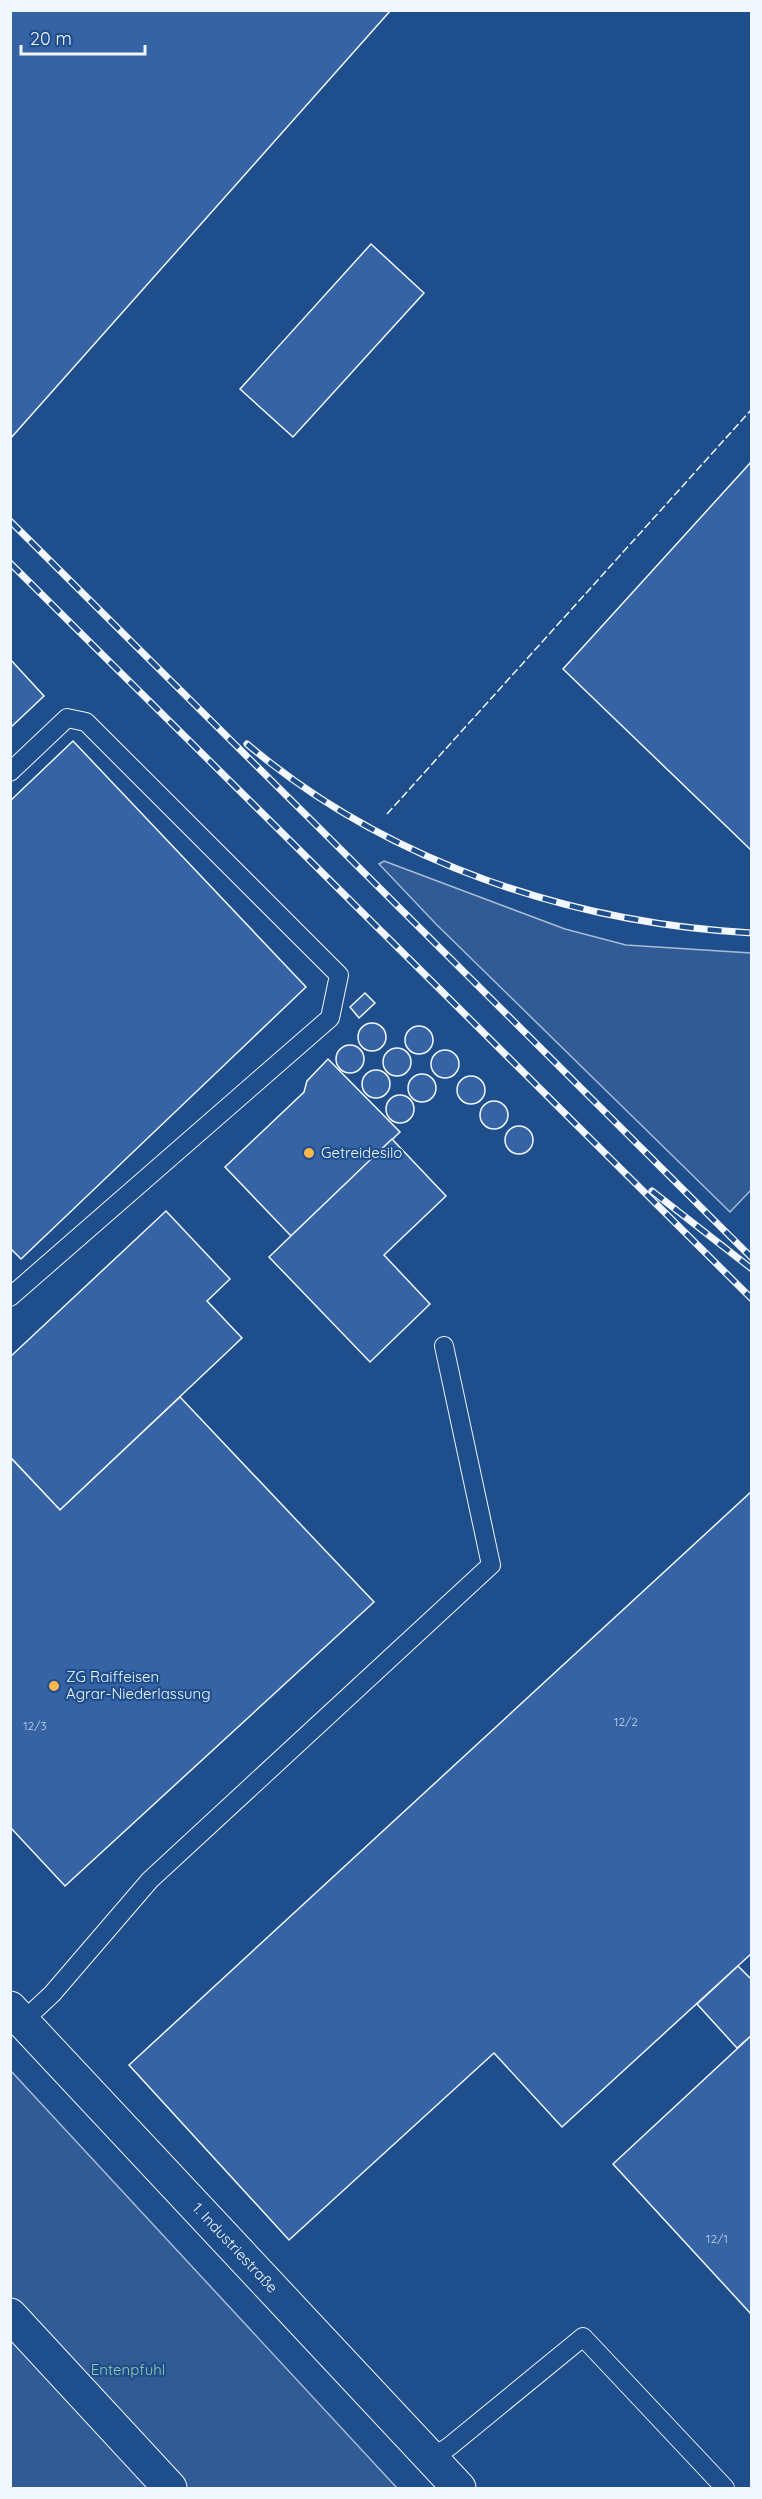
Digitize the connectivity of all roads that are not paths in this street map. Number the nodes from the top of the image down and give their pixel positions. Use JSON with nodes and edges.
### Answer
{"nodes":[{"id":1,"x":10,"y":772,"type":"edge"},
{"id":2,"x":10,"y":1297,"type":"edge"},
{"id":3,"x":444,"y":1346,"type":"dead end"},
{"id":4,"x":17,"y":2014,"type":"edge"},
{"id":5,"x":10,"y":2315,"type":"edge"},
{"id":6,"x":431,"y":2459,"type":"junction"},
{"id":7,"x":170,"y":2488,"type":"edge"},
{"id":8,"x":459,"y":2488,"type":"edge"},
{"id":9,"x":725,"y":2488,"type":"edge"}],
"edges":[{"from":1,"to":2,"type":"lane"},
{"from":3,"to":4,"type":"lane"},
{"from":4,"to":6,"type":"street","name":"1. Industriestraße"},
{"from":5,"to":7,"type":"street"},
{"from":6,"to":8,"type":"street","name":"1. Industriestraße"},
{"from":6,"to":9,"type":"lane"}]}
